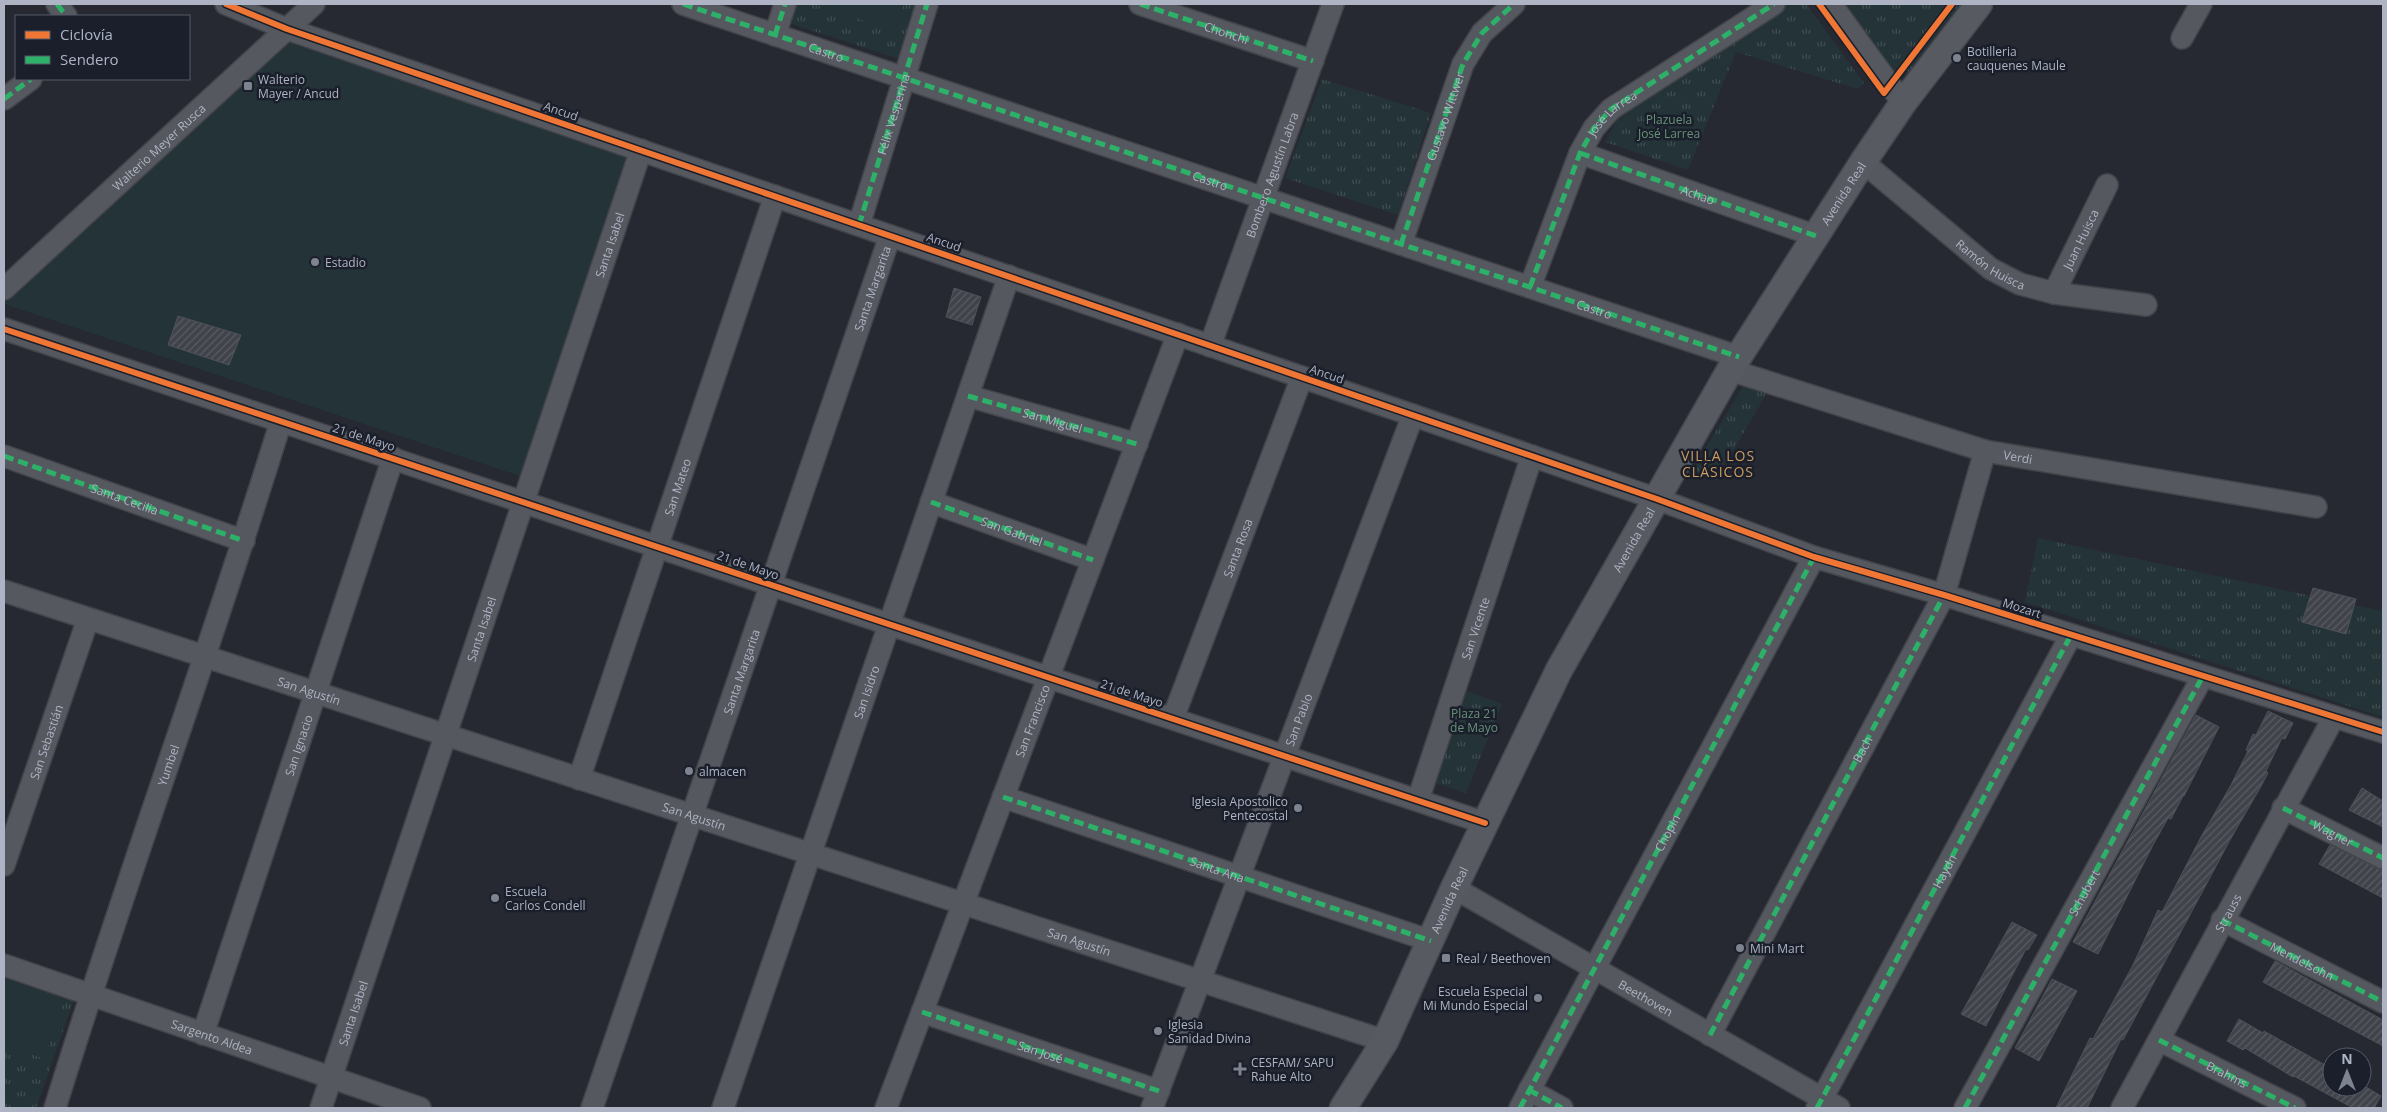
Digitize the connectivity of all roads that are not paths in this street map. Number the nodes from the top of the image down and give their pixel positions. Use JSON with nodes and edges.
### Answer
{"nodes":[{"id":1,"x":57,"y":4,"type":"edge"},
{"id":2,"x":226,"y":4,"type":"edge"},
{"id":3,"x":314,"y":4,"type":"edge"},
{"id":4,"x":683,"y":4,"type":"edge"},
{"id":5,"x":785,"y":4,"type":"edge"},
{"id":6,"x":927,"y":4,"type":"edge"},
{"id":7,"x":1140,"y":4,"type":"edge"},
{"id":8,"x":1333,"y":4,"type":"edge"},
{"id":9,"x":1514,"y":4,"type":"edge"},
{"id":10,"x":1774,"y":4,"type":"edge"},
{"id":11,"x":1831,"y":4,"type":"edge"},
{"id":12,"x":1979,"y":4,"type":"edge"},
{"id":13,"x":2201,"y":4,"type":"edge"},
{"id":14,"x":65,"y":15,"type":"edge"},
{"id":15,"x":287,"y":28,"type":"junction"},
{"id":16,"x":775,"y":34,"type":"junction"},
{"id":17,"x":2182,"y":38,"type":"dead end"},
{"id":18,"x":1313,"y":61,"type":"junction"},
{"id":19,"x":904,"y":78,"type":"junction"},
{"id":20,"x":30,"y":80,"type":"edge"},
{"id":21,"x":4,"y":99,"type":"edge"},
{"id":22,"x":1903,"y":103,"type":"junction"},
{"id":23,"x":641,"y":150,"type":"junction"},
{"id":24,"x":1580,"y":153,"type":"junction"},
{"id":25,"x":1862,"y":162,"type":"junction"},
{"id":26,"x":2107,"y":185,"type":"dead end"},
{"id":27,"x":775,"y":196,"type":"junction"},
{"id":28,"x":1263,"y":198,"type":"junction"},
{"id":29,"x":859,"y":225,"type":"junction"},
{"id":30,"x":890,"y":236,"type":"junction"},
{"id":31,"x":1816,"y":236,"type":"junction"},
{"id":32,"x":1401,"y":244,"type":"junction"},
{"id":33,"x":1009,"y":276,"type":"junction"},
{"id":34,"x":1530,"y":287,"type":"junction"},
{"id":35,"x":4,"y":289,"type":"edge"},
{"id":36,"x":2054,"y":293,"type":"junction"},
{"id":37,"x":2146,"y":306,"type":"dead end"},
{"id":38,"x":4,"y":329,"type":"edge"},
{"id":39,"x":1178,"y":334,"type":"junction"},
{"id":40,"x":1210,"y":346,"type":"junction"},
{"id":41,"x":1734,"y":363,"type":"junction"},
{"id":42,"x":1302,"y":377,"type":"junction"},
{"id":43,"x":968,"y":396,"type":"junction"},
{"id":44,"x":1413,"y":415,"type":"junction"},
{"id":45,"x":281,"y":421,"type":"junction"},
{"id":46,"x":1137,"y":444,"type":"junction"},
{"id":47,"x":1985,"y":451,"type":"junction"},
{"id":48,"x":4,"y":456,"type":"edge"},
{"id":49,"x":1532,"y":456,"type":"junction"},
{"id":50,"x":393,"y":458,"type":"junction"},
{"id":51,"x":1657,"y":499,"type":"junction"},
{"id":52,"x":523,"y":501,"type":"junction"},
{"id":53,"x":931,"y":502,"type":"junction"},
{"id":54,"x":2316,"y":507,"type":"dead end"},
{"id":55,"x":244,"y":541,"type":"junction"},
{"id":56,"x":657,"y":546,"type":"junction"},
{"id":57,"x":1814,"y":557,"type":"junction"},
{"id":58,"x":1093,"y":560,"type":"junction"},
{"id":59,"x":770,"y":584,"type":"junction"},
{"id":60,"x":4,"y":592,"type":"edge"},
{"id":61,"x":1944,"y":595,"type":"junction"},
{"id":62,"x":88,"y":619,"type":"junction"},
{"id":63,"x":890,"y":624,"type":"junction"},
{"id":64,"x":2071,"y":635,"type":"junction"},
{"id":65,"x":204,"y":657,"type":"junction"},
{"id":66,"x":2203,"y":676,"type":"junction"},
{"id":67,"x":1049,"y":677,"type":"junction"},
{"id":68,"x":317,"y":693,"type":"junction"},
{"id":69,"x":2334,"y":717,"type":"junction"},
{"id":70,"x":1173,"y":718,"type":"junction"},
{"id":71,"x":2383,"y":732,"type":"edge"},
{"id":72,"x":446,"y":736,"type":"junction"},
{"id":73,"x":1284,"y":756,"type":"junction"},
{"id":74,"x":579,"y":779,"type":"junction"},
{"id":75,"x":1003,"y":797,"type":"junction"},
{"id":76,"x":1418,"y":800,"type":"junction"},
{"id":77,"x":2283,"y":808,"type":"junction"},
{"id":78,"x":692,"y":816,"type":"junction"},
{"id":79,"x":1485,"y":823,"type":"junction"},
{"id":80,"x":810,"y":854,"type":"junction"},
{"id":81,"x":2383,"y":858,"type":"edge"},
{"id":82,"x":4,"y":865,"type":"edge"},
{"id":83,"x":1240,"y":878,"type":"junction"},
{"id":84,"x":1454,"y":888,"type":"junction"},
{"id":85,"x":963,"y":904,"type":"junction"},
{"id":86,"x":2222,"y":920,"type":"junction"},
{"id":87,"x":1432,"y":942,"type":"junction"},
{"id":88,"x":4,"y":965,"type":"edge"},
{"id":89,"x":1595,"y":968,"type":"junction"},
{"id":90,"x":1200,"y":981,"type":"junction"},
{"id":91,"x":90,"y":995,"type":"junction"},
{"id":92,"x":2383,"y":1002,"type":"edge"},
{"id":93,"x":922,"y":1012,"type":"junction"},
{"id":94,"x":203,"y":1034,"type":"junction"},
{"id":95,"x":1710,"y":1035,"type":"junction"},
{"id":96,"x":2160,"y":1040,"type":"junction"},
{"id":97,"x":1386,"y":1041,"type":"junction"},
{"id":98,"x":331,"y":1078,"type":"junction"},
{"id":99,"x":1156,"y":1099,"type":"edge"},
{"id":100,"x":1524,"y":1099,"type":"edge"},
{"id":101,"x":1826,"y":1105,"type":"edge"},
{"id":102,"x":54,"y":1108,"type":"edge"},
{"id":103,"x":321,"y":1108,"type":"edge"},
{"id":104,"x":420,"y":1108,"type":"edge"},
{"id":105,"x":592,"y":1108,"type":"edge"},
{"id":106,"x":723,"y":1108,"type":"edge"},
{"id":107,"x":886,"y":1108,"type":"edge"},
{"id":108,"x":1343,"y":1108,"type":"edge"},
{"id":109,"x":1562,"y":1108,"type":"edge"},
{"id":110,"x":1965,"y":1108,"type":"edge"},
{"id":111,"x":2122,"y":1108,"type":"edge"},
{"id":112,"x":2295,"y":1108,"type":"edge"}],
"edges":[{"from":1,"to":14,"type":"street"},
{"from":2,"to":15,"type":"street","name":"Ancud"},
{"from":3,"to":15,"type":"street","name":"Walterio Meyer Rusca"},
{"from":4,"to":16,"type":"street","name":"Castro"},
{"from":5,"to":16,"type":"street"},
{"from":6,"to":19,"type":"street","name":"Félix Vesperina"},
{"from":7,"to":18,"type":"street","name":"Chonchi"},
{"from":8,"to":18,"type":"street","name":"Bombero Agustín Labra"},
{"from":9,"to":32,"type":"street","name":"Gustavo Wittwer"},
{"from":10,"to":24,"type":"street","name":"José Larrea"},
{"from":11,"to":22,"type":"street"},
{"from":12,"to":22,"type":"main road","name":"Avenida Real"},
{"from":13,"to":17,"type":"street"},
{"from":15,"to":23,"type":"street","name":"Ancud"},
{"from":15,"to":35,"type":"street","name":"Walterio Meyer Rusca"},
{"from":16,"to":19,"type":"street","name":"Castro"},
{"from":18,"to":28,"type":"street","name":"Bombero Agustín Labra"},
{"from":19,"to":28,"type":"street","name":"Castro"},
{"from":19,"to":29,"type":"street","name":"Félix Vesperina"},
{"from":20,"to":21,"type":"street"},
{"from":22,"to":25,"type":"main road","name":"Avenida Real"},
{"from":23,"to":27,"type":"street","name":"Ancud"},
{"from":23,"to":52,"type":"street","name":"Santa Isabel"},
{"from":24,"to":31,"type":"street","name":"Achao"},
{"from":24,"to":34,"type":"street","name":"José Larrea"},
{"from":25,"to":31,"type":"main road","name":"Avenida Real"},
{"from":25,"to":36,"type":"street","name":"Ramón Huisca"},
{"from":26,"to":36,"type":"street","name":"Juan Huisca"},
{"from":27,"to":29,"type":"street","name":"Ancud"},
{"from":27,"to":56,"type":"street","name":"San Mateo"},
{"from":28,"to":32,"type":"street","name":"Castro"},
{"from":28,"to":40,"type":"street","name":"Bombero Agustín Labra"},
{"from":29,"to":30,"type":"street","name":"Ancud"},
{"from":30,"to":33,"type":"street","name":"Ancud"},
{"from":30,"to":59,"type":"street","name":"Santa Margarita"},
{"from":31,"to":41,"type":"main road","name":"Avenida Real"},
{"from":32,"to":34,"type":"street","name":"Castro"},
{"from":33,"to":39,"type":"street","name":"Ancud"},
{"from":33,"to":43,"type":"street","name":"San Isidro"},
{"from":34,"to":41,"type":"street","name":"Castro"},
{"from":36,"to":37,"type":"street","name":"Ramón Huisca"},
{"from":38,"to":45,"type":"street","name":"21 de Mayo"},
{"from":39,"to":40,"type":"street","name":"Ancud"},
{"from":39,"to":46,"type":"street","name":"San Francisco"},
{"from":40,"to":42,"type":"street","name":"Ancud"},
{"from":41,"to":47,"type":"street","name":"Verdi"},
{"from":41,"to":51,"type":"main road","name":"Avenida Real"},
{"from":42,"to":44,"type":"street","name":"Ancud"},
{"from":42,"to":70,"type":"street","name":"Santa Rosa"},
{"from":43,"to":46,"type":"street","name":"San Miguel"},
{"from":43,"to":53,"type":"street","name":"San Isidro"},
{"from":44,"to":49,"type":"street","name":"Ancud"},
{"from":44,"to":73,"type":"street","name":"San Pablo"},
{"from":45,"to":50,"type":"street","name":"21 de Mayo"},
{"from":45,"to":55,"type":"street","name":"Yumbel"},
{"from":46,"to":58,"type":"street","name":"San Francisco"},
{"from":47,"to":54,"type":"street","name":"Verdi"},
{"from":47,"to":61,"type":"street","name":"Bach"},
{"from":48,"to":55,"type":"street","name":"Santa Cecilia"},
{"from":49,"to":51,"type":"street","name":"Ancud"},
{"from":49,"to":76,"type":"street","name":"San Vicente"},
{"from":50,"to":52,"type":"street","name":"21 de Mayo"},
{"from":50,"to":68,"type":"street","name":"San Ignacio"},
{"from":51,"to":57,"type":"street","name":"Mozart"},
{"from":51,"to":79,"type":"main road","name":"Avenida Real"},
{"from":52,"to":56,"type":"street","name":"21 de Mayo"},
{"from":52,"to":72,"type":"street","name":"Santa Isabel"},
{"from":53,"to":58,"type":"street","name":"San Gabriel"},
{"from":53,"to":63,"type":"street","name":"San Isidro"},
{"from":55,"to":65,"type":"street","name":"Yumbel"},
{"from":56,"to":59,"type":"street","name":"21 de Mayo"},
{"from":56,"to":74,"type":"street","name":"San Mateo"},
{"from":57,"to":61,"type":"street","name":"Mozart"},
{"from":57,"to":89,"type":"street","name":"Chopin"},
{"from":58,"to":67,"type":"street","name":"San Francisco"},
{"from":59,"to":63,"type":"street","name":"21 de Mayo"},
{"from":59,"to":78,"type":"street","name":"Santa Margarita"},
{"from":60,"to":62,"type":"street","name":"San Agustín"},
{"from":61,"to":64,"type":"street","name":"Mozart"},
{"from":61,"to":95,"type":"street","name":"Bach"},
{"from":62,"to":65,"type":"street","name":"San Agustín"},
{"from":62,"to":82,"type":"street","name":"San Sebastián"},
{"from":63,"to":67,"type":"street","name":"21 de Mayo"},
{"from":63,"to":80,"type":"street","name":"San Isidro"},
{"from":64,"to":66,"type":"street","name":"Mozart"},
{"from":64,"to":101,"type":"street","name":"Haydn"},
{"from":65,"to":68,"type":"street","name":"San Agustín"},
{"from":65,"to":91,"type":"street","name":"Yumbel"},
{"from":66,"to":69,"type":"street","name":"Mozart"},
{"from":66,"to":110,"type":"street","name":"Schubert"},
{"from":67,"to":70,"type":"street","name":"21 de Mayo"},
{"from":67,"to":75,"type":"street","name":"San Francisco"},
{"from":68,"to":72,"type":"street","name":"San Agustín"},
{"from":68,"to":94,"type":"street","name":"San Ignacio"},
{"from":69,"to":71,"type":"street","name":"Mozart"},
{"from":69,"to":77,"type":"street","name":"Strauss"},
{"from":70,"to":73,"type":"street","name":"21 de Mayo"},
{"from":72,"to":74,"type":"street","name":"San Agustín"},
{"from":72,"to":98,"type":"street","name":"Santa Isabel"},
{"from":73,"to":76,"type":"street","name":"21 de Mayo"},
{"from":73,"to":83,"type":"street","name":"San Pablo"},
{"from":74,"to":78,"type":"street","name":"San Agustín"},
{"from":75,"to":83,"type":"street","name":"Santa Ana"},
{"from":75,"to":85,"type":"street","name":"San Francisco"},
{"from":76,"to":79,"type":"street","name":"21 de Mayo"},
{"from":77,"to":81,"type":"street","name":"Wagner"},
{"from":77,"to":86,"type":"street","name":"Strauss"},
{"from":78,"to":80,"type":"street","name":"San Agustín"},
{"from":78,"to":105,"type":"street","name":"Santa Margarita"},
{"from":79,"to":84,"type":"main road","name":"Avenida Real"},
{"from":80,"to":85,"type":"street","name":"San Agustín"},
{"from":80,"to":106,"type":"street","name":"San Isidro"},
{"from":83,"to":87,"type":"street","name":"Santa Ana"},
{"from":83,"to":90,"type":"street","name":"San Pablo"},
{"from":84,"to":87,"type":"main road","name":"Avenida Real"},
{"from":84,"to":89,"type":"street","name":"Beethoven"},
{"from":85,"to":90,"type":"street","name":"San Agustín"},
{"from":85,"to":93,"type":"street","name":"San Francisco"},
{"from":86,"to":92,"type":"street","name":"Mendelsohn"},
{"from":86,"to":96,"type":"street","name":"Strauss"},
{"from":87,"to":97,"type":"main road","name":"Avenida Real"},
{"from":88,"to":91,"type":"street","name":"Sargento Aldea"},
{"from":89,"to":95,"type":"street","name":"Beethoven"},
{"from":89,"to":100,"type":"street","name":"Chopin"},
{"from":90,"to":97,"type":"street","name":"San Agustín"},
{"from":90,"to":99,"type":"street","name":"San Pablo"},
{"from":91,"to":94,"type":"street","name":"Sargento Aldea"},
{"from":91,"to":102,"type":"street","name":"Yumbel"},
{"from":93,"to":99,"type":"street","name":"San José"},
{"from":93,"to":107,"type":"street","name":"San Francisco"},
{"from":94,"to":98,"type":"street","name":"Sargento Aldea"},
{"from":95,"to":101,"type":"street","name":"Beethoven"},
{"from":96,"to":111,"type":"street","name":"Strauss"},
{"from":96,"to":112,"type":"street","name":"Brahms"},
{"from":97,"to":108,"type":"main road","name":"Avenida Real"},
{"from":98,"to":103,"type":"street","name":"Santa Isabel"},
{"from":98,"to":104,"type":"street","name":"Sargento Aldea"},
{"from":100,"to":109,"type":"street"}]}
